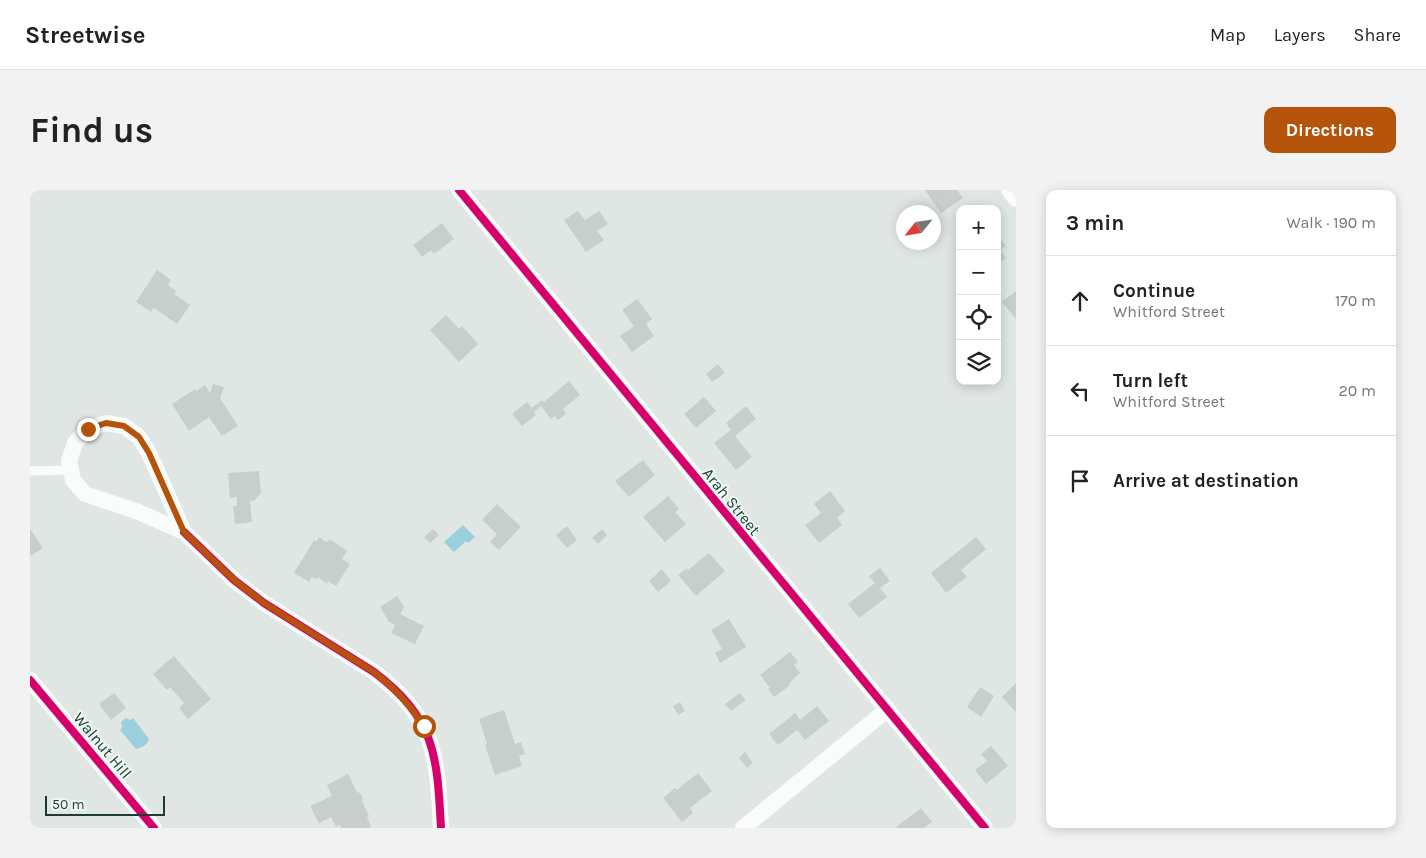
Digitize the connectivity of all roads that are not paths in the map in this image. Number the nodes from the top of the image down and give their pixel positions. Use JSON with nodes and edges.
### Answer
{"nodes":[{"id":1,"x":459,"y":190,"type":"edge"},
{"id":2,"x":1009,"y":190,"type":"edge"},
{"id":3,"x":1016,"y":199,"type":"edge"},
{"id":4,"x":71,"y":470,"type":"junction"},
{"id":5,"x":30,"y":471,"type":"edge"},
{"id":6,"x":184,"y":532,"type":"junction"},
{"id":7,"x":30,"y":680,"type":"edge"},
{"id":8,"x":888,"y":709,"type":"junction"},
{"id":9,"x":154,"y":828,"type":"edge"},
{"id":10,"x":441,"y":828,"type":"edge"},
{"id":11,"x":744,"y":828,"type":"edge"},
{"id":12,"x":985,"y":828,"type":"edge"}],
"edges":[{"from":1,"to":8,"type":"street","name":"Arah Street"},
{"from":2,"to":3,"type":"street"},
{"from":4,"to":5,"type":"lane"},
{"from":4,"to":6,"type":"street"},
{"from":4,"to":6,"type":"street"},
{"from":6,"to":10,"type":"street"},
{"from":7,"to":9,"type":"street","name":"Walnut Hill"},
{"from":8,"to":11,"type":"street"},
{"from":8,"to":12,"type":"street","name":"Arah Street"}]}
